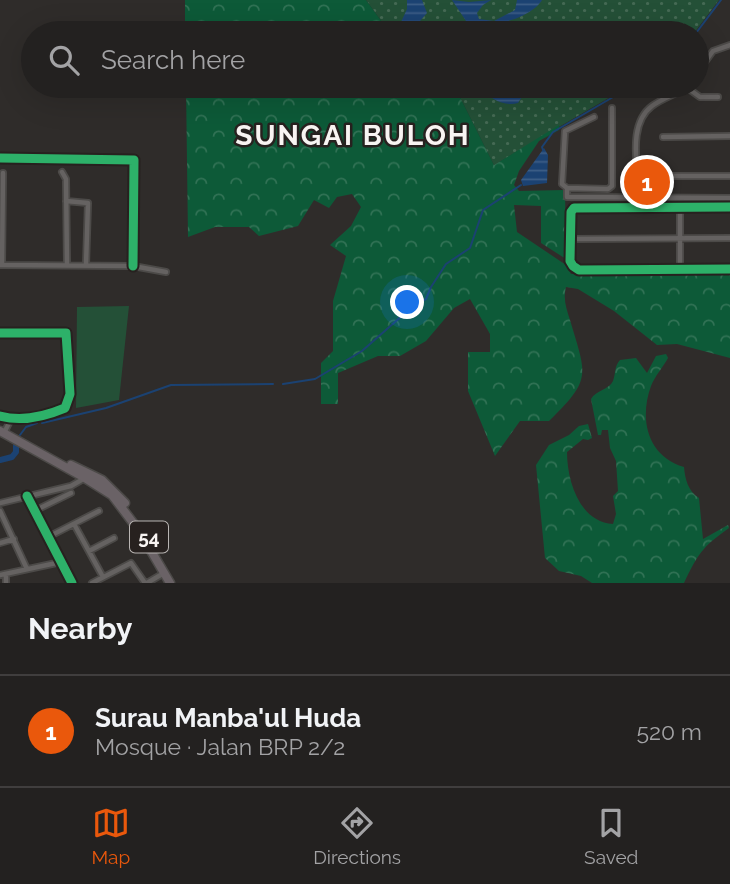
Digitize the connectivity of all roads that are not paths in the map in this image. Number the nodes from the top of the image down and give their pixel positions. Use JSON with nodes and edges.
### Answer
{"nodes":[{"id":1,"x":730,"y":45,"type":"edge"},
{"id":2,"x":709,"y":56,"type":"edge"},
{"id":3,"x":709,"y":97,"type":"edge"},
{"id":4,"x":718,"y":97,"type":"dead end"},
{"id":5,"x":665,"y":98,"type":"edge"},
{"id":6,"x":611,"y":108,"type":"dead end"},
{"id":7,"x":594,"y":117,"type":"dead end"},
{"id":8,"x":730,"y":136,"type":"edge"},
{"id":9,"x":663,"y":137,"type":"dead end"},
{"id":10,"x":0,"y":158,"type":"edge"},
{"id":11,"x":62,"y":172,"type":"dead end"},
{"id":12,"x":3,"y":173,"type":"dead end"},
{"id":13,"x":730,"y":176,"type":"edge"},
{"id":14,"x":567,"y":188,"type":"junction"},
{"id":15,"x":574,"y":188,"type":"junction"},
{"id":16,"x":574,"y":197,"type":"junction"},
{"id":17,"x":730,"y":198,"type":"edge"},
{"id":18,"x":66,"y":201,"type":"junction"},
{"id":19,"x":680,"y":207,"type":"junction"},
{"id":20,"x":730,"y":207,"type":"edge"},
{"id":21,"x":680,"y":238,"type":"junction"},
{"id":22,"x":730,"y":238,"type":"edge"},
{"id":23,"x":571,"y":239,"type":"junction"},
{"id":24,"x":1,"y":265,"type":"edge"},
{"id":25,"x":67,"y":265,"type":"junction"},
{"id":26,"x":86,"y":265,"type":"junction"},
{"id":27,"x":133,"y":266,"type":"junction"},
{"id":28,"x":680,"y":269,"type":"junction"},
{"id":29,"x":730,"y":269,"type":"edge"},
{"id":30,"x":166,"y":272,"type":"dead end"},
{"id":31,"x":0,"y":333,"type":"edge"},
{"id":32,"x":1,"y":419,"type":"edge"},
{"id":33,"x":11,"y":419,"type":"junction"},
{"id":34,"x":2,"y":432,"type":"edge"},
{"id":35,"x":71,"y":467,"type":"junction"},
{"id":36,"x":85,"y":478,"type":"junction"},
{"id":37,"x":71,"y":485,"type":"junction"},
{"id":38,"x":71,"y":492,"type":"dead end"},
{"id":39,"x":118,"y":495,"type":"junction"},
{"id":40,"x":27,"y":496,"type":"junction"},
{"id":41,"x":0,"y":503,"type":"edge"},
{"id":42,"x":0,"y":511,"type":"edge"},
{"id":43,"x":34,"y":511,"type":"junction"},
{"id":44,"x":99,"y":511,"type":"dead end"},
{"id":45,"x":74,"y":524,"type":"junction"},
{"id":46,"x":48,"y":537,"type":"junction"},
{"id":47,"x":114,"y":538,"type":"dead end"},
{"id":48,"x":14,"y":539,"type":"junction"},
{"id":49,"x":0,"y":543,"type":"edge"},
{"id":50,"x":89,"y":551,"type":"junction"},
{"id":51,"x":61,"y":562,"type":"junction"},
{"id":52,"x":27,"y":569,"type":"junction"},
{"id":53,"x":3,"y":575,"type":"edge"},
{"id":54,"x":161,"y":575,"type":"junction"},
{"id":55,"x":102,"y":580,"type":"edge"},
{"id":56,"x":6,"y":583,"type":"edge"},
{"id":57,"x":72,"y":583,"type":"edge"},
{"id":58,"x":92,"y":583,"type":"edge"},
{"id":59,"x":146,"y":583,"type":"edge"},
{"id":60,"x":161,"y":583,"type":"edge"},
{"id":61,"x":173,"y":583,"type":"edge"}],
"edges":[{"from":1,"to":2,"type":"street"},
{"from":3,"to":4,"type":"street"},
{"from":5,"to":13,"type":"street"},
{"from":6,"to":15,"type":"street"},
{"from":7,"to":14,"type":"street"},
{"from":8,"to":9,"type":"street"},
{"from":10,"to":27,"type":"street"},
{"from":11,"to":18,"type":"street"},
{"from":12,"to":24,"type":"street"},
{"from":14,"to":15,"type":"street"},
{"from":14,"to":16,"type":"street"},
{"from":15,"to":16,"type":"street"},
{"from":16,"to":17,"type":"street"},
{"from":18,"to":25,"type":"street"},
{"from":18,"to":26,"type":"street"},
{"from":19,"to":20,"type":"street"},
{"from":19,"to":21,"type":"street"},
{"from":19,"to":23,"type":"street"},
{"from":21,"to":22,"type":"street"},
{"from":21,"to":23,"type":"street"},
{"from":21,"to":28,"type":"street"},
{"from":23,"to":28,"type":"street"},
{"from":24,"to":25,"type":"street"},
{"from":25,"to":26,"type":"street"},
{"from":26,"to":27,"type":"street"},
{"from":27,"to":30,"type":"street"},
{"from":28,"to":29,"type":"street"},
{"from":31,"to":33,"type":"street"},
{"from":32,"to":33,"type":"street"},
{"from":33,"to":34,"type":"street"},
{"from":34,"to":35,"type":"highway","number":"54"},
{"from":35,"to":36,"type":"highway"},
{"from":35,"to":37,"type":"street"},
{"from":35,"to":39,"type":"highway","number":"54"},
{"from":36,"to":37,"type":"street"},
{"from":36,"to":39,"type":"highway"},
{"from":36,"to":54,"type":"highway","number":"54"},
{"from":37,"to":40,"type":"street"},
{"from":38,"to":43,"type":"street"},
{"from":39,"to":61,"type":"highway","number":"54"},
{"from":40,"to":41,"type":"street"},
{"from":40,"to":43,"type":"street"},
{"from":42,"to":48,"type":"street"},
{"from":43,"to":46,"type":"street"},
{"from":44,"to":45,"type":"street"},
{"from":45,"to":46,"type":"street"},
{"from":45,"to":50,"type":"street"},
{"from":46,"to":51,"type":"street"},
{"from":47,"to":50,"type":"street"},
{"from":48,"to":49,"type":"street"},
{"from":48,"to":52,"type":"street"},
{"from":50,"to":55,"type":"street"},
{"from":51,"to":52,"type":"street"},
{"from":51,"to":57,"type":"street"},
{"from":52,"to":53,"type":"street"},
{"from":53,"to":56,"type":"street"},
{"from":54,"to":59,"type":"street"},
{"from":54,"to":60,"type":"street"},
{"from":54,"to":61,"type":"highway","number":"54"},
{"from":55,"to":58,"type":"street"},
{"from":55,"to":59,"type":"street"}]}
